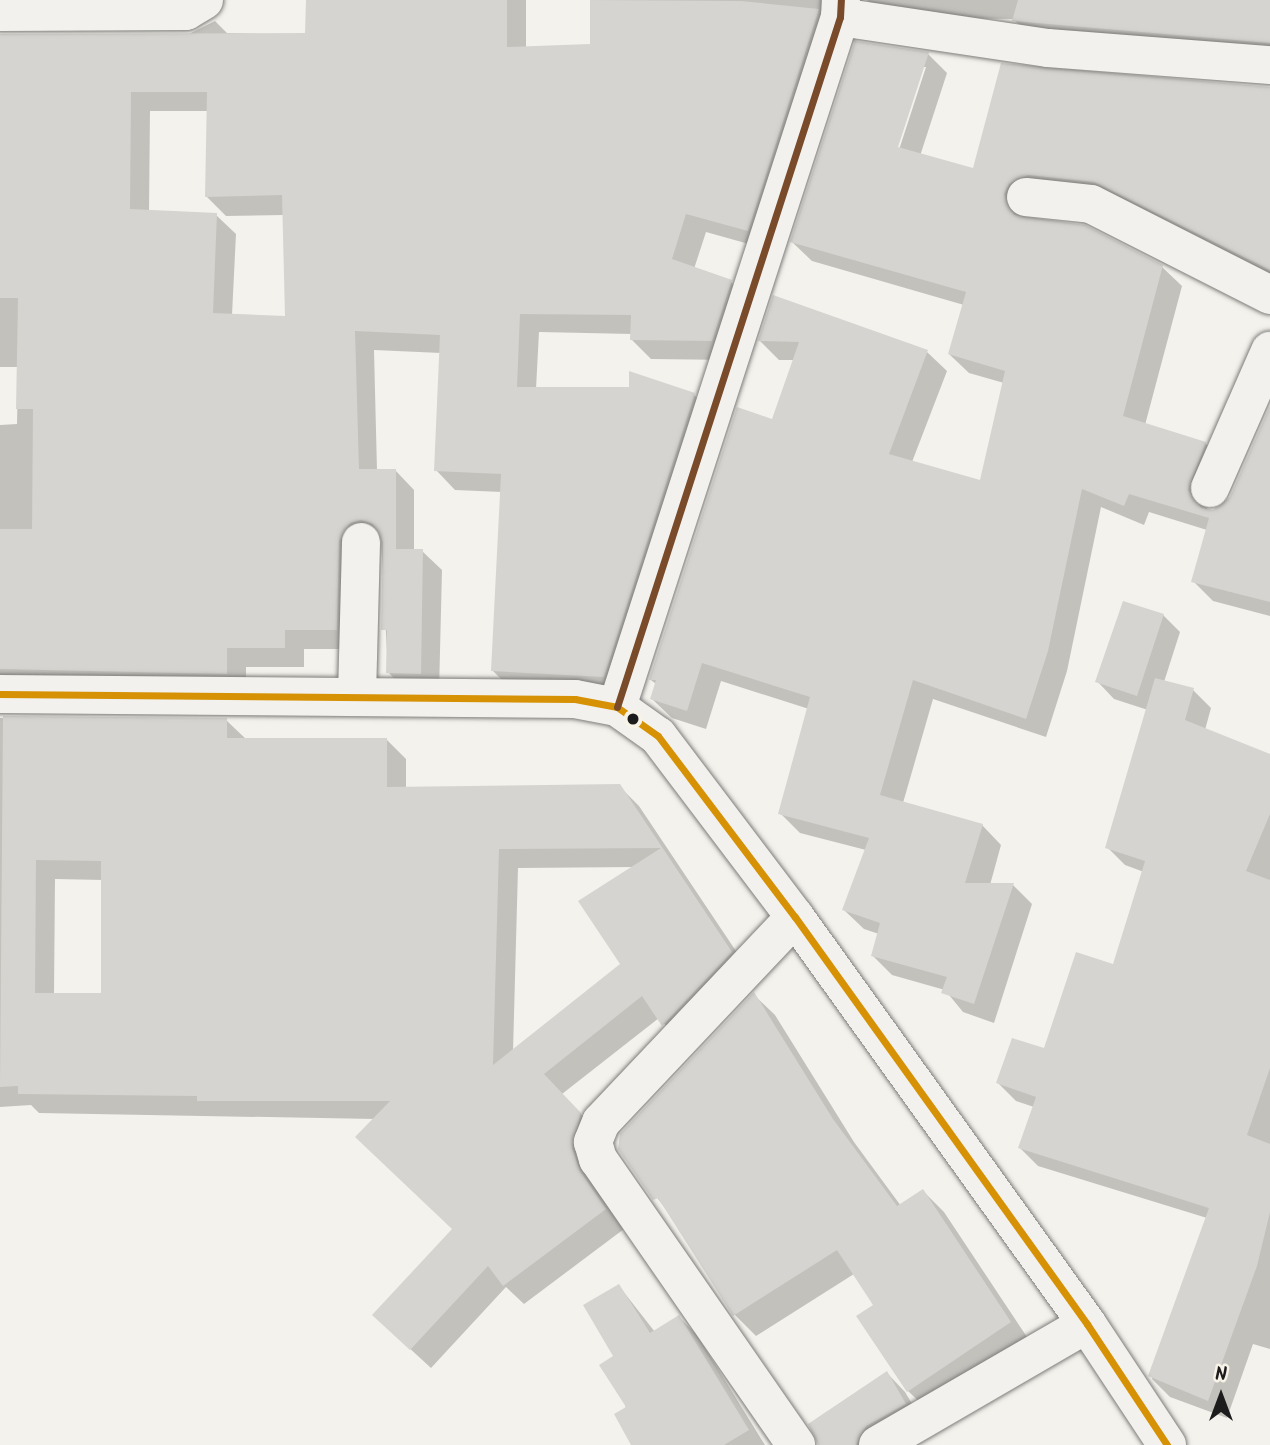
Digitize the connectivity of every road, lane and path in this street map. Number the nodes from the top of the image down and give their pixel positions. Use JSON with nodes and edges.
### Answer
{"nodes":[{"id":1,"x":204,"y":0,"type":"edge"},
{"id":2,"x":840,"y":8,"type":"edge"},
{"id":3,"x":0,"y":12,"type":"edge"},
{"id":4,"x":1270,"y":65,"type":"edge"},
{"id":5,"x":1026,"y":197,"type":"dead end"},
{"id":6,"x":1270,"y":295,"type":"edge"},
{"id":7,"x":1270,"y":351,"type":"edge"},
{"id":8,"x":1210,"y":488,"type":"dead end"},
{"id":9,"x":361,"y":542,"type":"dead end"},
{"id":10,"x":0,"y":694,"type":"edge"},
{"id":11,"x":356,"y":696,"type":"junction"},
{"id":12,"x":617,"y":707,"type":"junction"},
{"id":13,"x":795,"y":916,"type":"junction"},
{"id":14,"x":1087,"y":1324,"type":"junction"},
{"id":15,"x":796,"y":1445,"type":"edge"},
{"id":16,"x":878,"y":1445,"type":"edge"},
{"id":17,"x":1167,"y":1445,"type":"edge"}],
"edges":[{"from":1,"to":3,"type":"street"},
{"from":2,"to":4,"type":"street"},
{"from":2,"to":12,"type":"street"},
{"from":5,"to":6,"type":"street"},
{"from":7,"to":8,"type":"street"},
{"from":9,"to":11,"type":"street"},
{"from":10,"to":11,"type":"street"},
{"from":11,"to":12,"type":"street"},
{"from":12,"to":13,"type":"street"},
{"from":13,"to":14,"type":"street"},
{"from":13,"to":15,"type":"street"},
{"from":14,"to":16,"type":"street"},
{"from":14,"to":17,"type":"street"}]}
